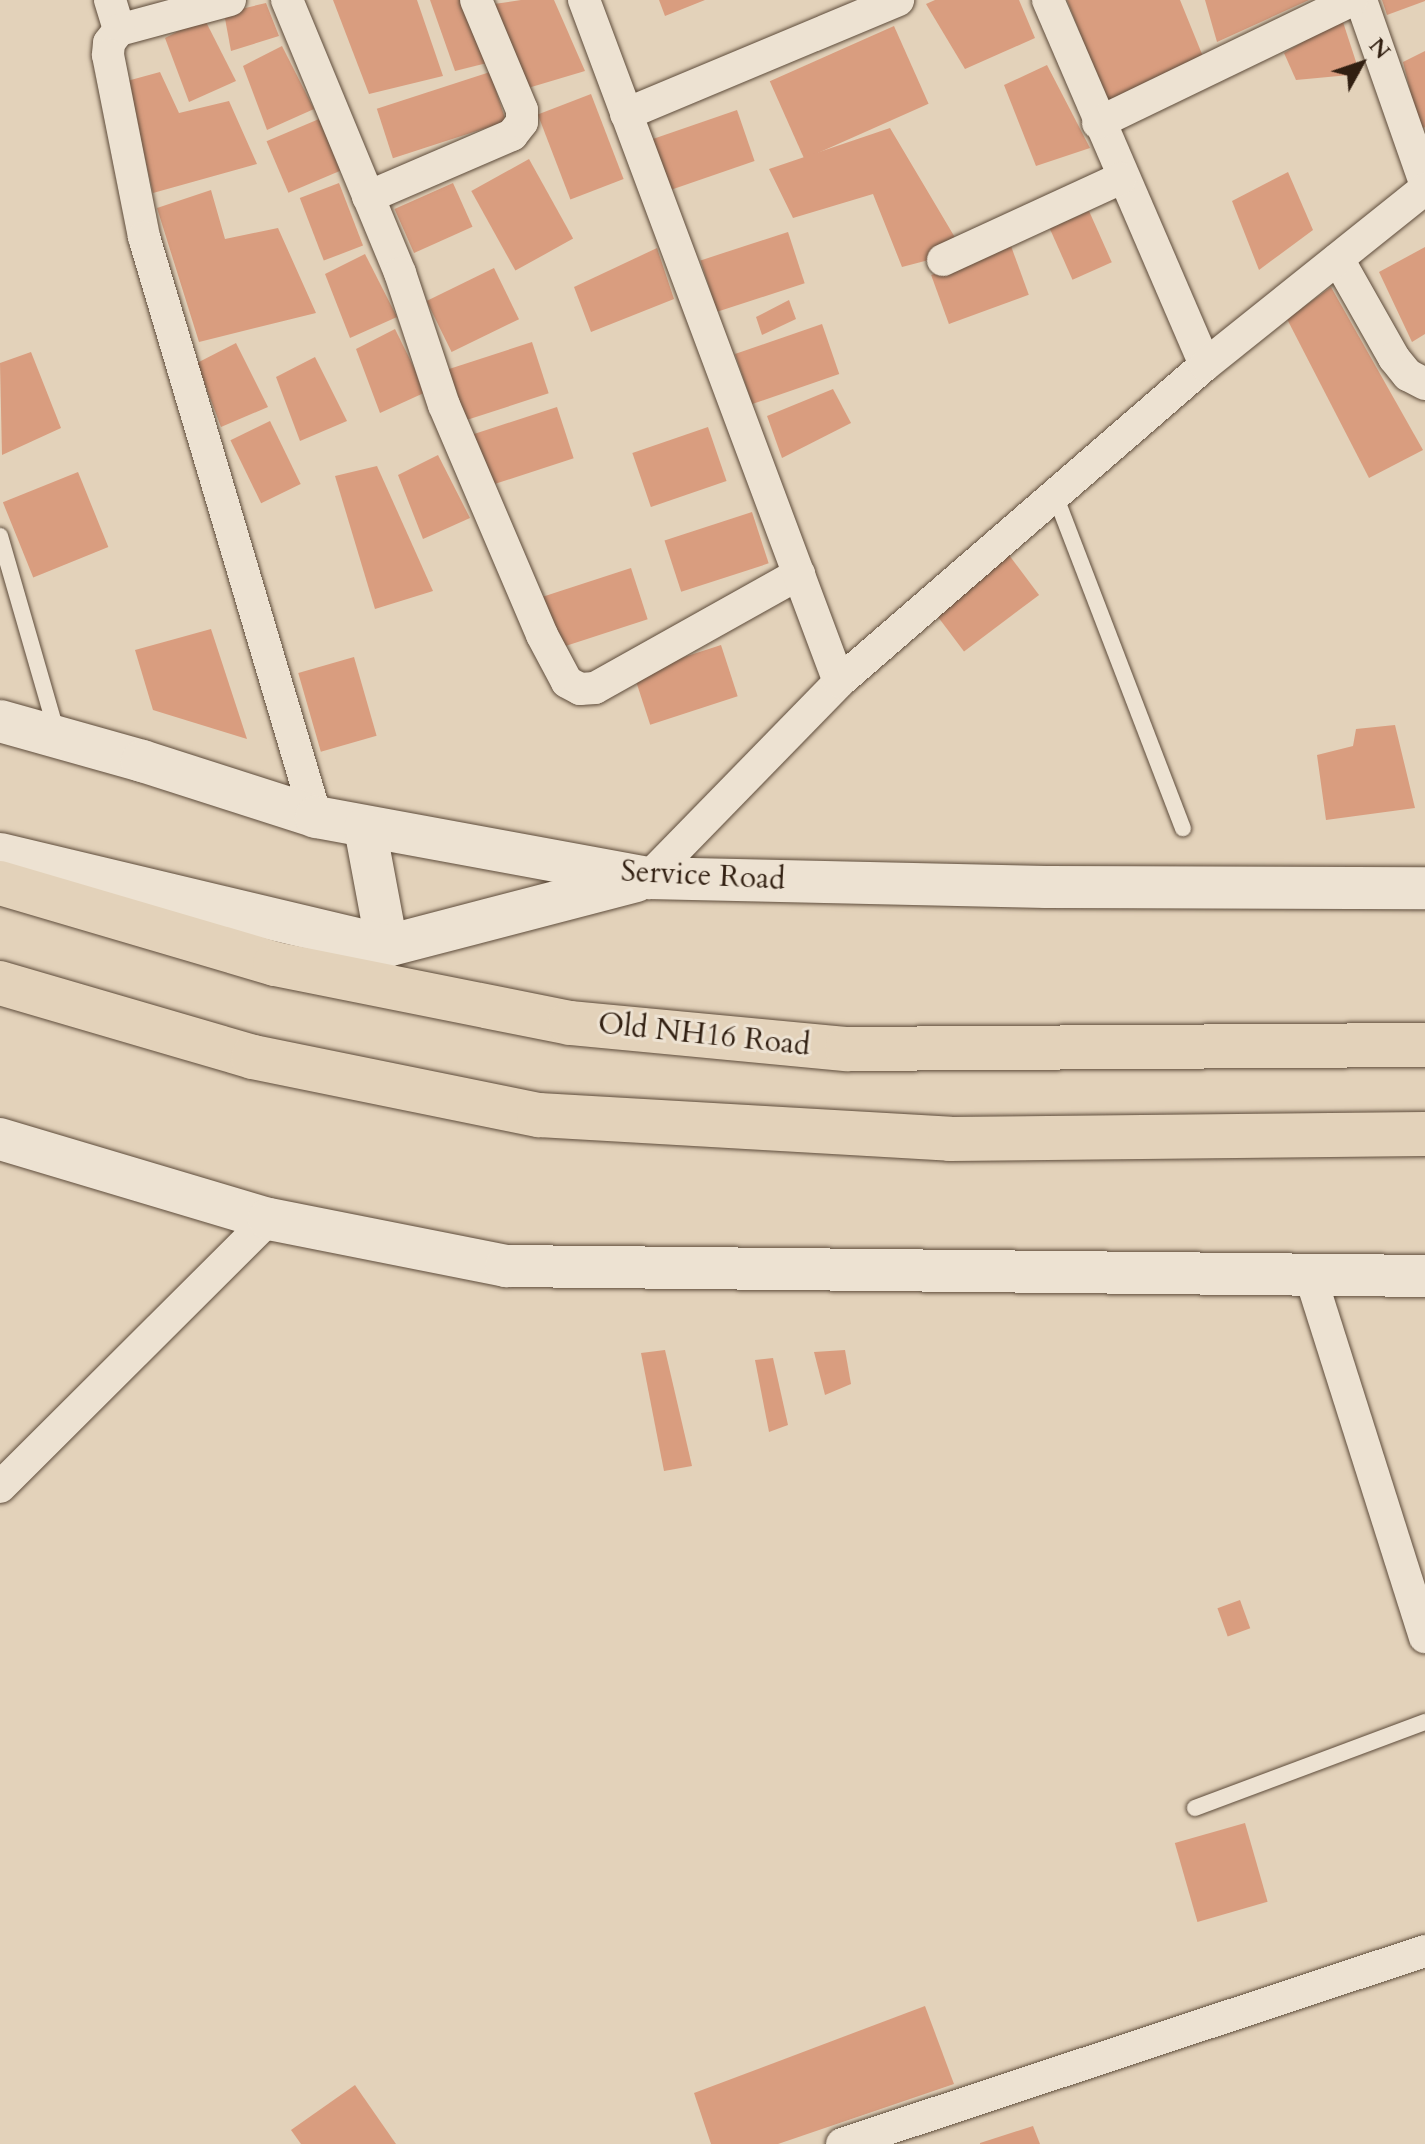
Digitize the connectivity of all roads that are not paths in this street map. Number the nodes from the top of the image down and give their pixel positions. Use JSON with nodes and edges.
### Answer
{"nodes":[{"id":1,"x":230,"y":0,"type":"edge"},
{"id":2,"x":287,"y":0,"type":"edge"},
{"id":3,"x":476,"y":0,"type":"edge"},
{"id":4,"x":584,"y":0,"type":"edge"},
{"id":5,"x":898,"y":0,"type":"edge"},
{"id":6,"x":1048,"y":0,"type":"edge"},
{"id":7,"x":1352,"y":0,"type":"edge"},
{"id":8,"x":1361,"y":0,"type":"edge"},
{"id":9,"x":115,"y":15,"type":"edge"},
{"id":10,"x":626,"y":114,"type":"junction"},
{"id":11,"x":1098,"y":123,"type":"junction"},
{"id":12,"x":1121,"y":178,"type":"junction"},
{"id":13,"x":1425,"y":186,"type":"edge"},
{"id":14,"x":368,"y":197,"type":"junction"},
{"id":15,"x":1338,"y":259,"type":"junction"},
{"id":16,"x":943,"y":260,"type":"dead end"},
{"id":17,"x":1205,"y":365,"type":"junction"},
{"id":18,"x":1425,"y":384,"type":"edge"},
{"id":19,"x":1055,"y":495,"type":"junction"},
{"id":20,"x":0,"y":536,"type":"edge"},
{"id":21,"x":799,"y":574,"type":"junction"},
{"id":22,"x":839,"y":682,"type":"junction"},
{"id":23,"x":0,"y":721,"type":"edge"},
{"id":24,"x":59,"y":739,"type":"junction"},
{"id":25,"x":316,"y":817,"type":"junction"},
{"id":26,"x":365,"y":828,"type":"junction"},
{"id":27,"x":1183,"y":828,"type":"dead end"},
{"id":28,"x":0,"y":854,"type":"edge"},
{"id":29,"x":648,"y":878,"type":"junction"},
{"id":30,"x":0,"y":883,"type":"edge"},
{"id":31,"x":1425,"y":888,"type":"edge"},
{"id":32,"x":387,"y":946,"type":"junction"},
{"id":33,"x":0,"y":983,"type":"edge"},
{"id":34,"x":1425,"y":1045,"type":"edge"},
{"id":35,"x":1425,"y":1134,"type":"edge"},
{"id":36,"x":0,"y":1139,"type":"edge"},
{"id":37,"x":269,"y":1219,"type":"junction"},
{"id":38,"x":1310,"y":1275,"type":"junction"},
{"id":39,"x":1425,"y":1276,"type":"edge"},
{"id":40,"x":0,"y":1487,"type":"edge"},
{"id":41,"x":1425,"y":1637,"type":"edge"},
{"id":42,"x":1425,"y":1722,"type":"edge"},
{"id":43,"x":1195,"y":1808,"type":"dead end"},
{"id":44,"x":1425,"y":1951,"type":"edge"},
{"id":45,"x":842,"y":2144,"type":"edge"}],
"edges":[{"from":1,"to":9,"type":"street"},
{"from":2,"to":14,"type":"street"},
{"from":3,"to":14,"type":"street"},
{"from":4,"to":10,"type":"street"},
{"from":5,"to":10,"type":"street"},
{"from":6,"to":11,"type":"street"},
{"from":7,"to":11,"type":"street"},
{"from":8,"to":13,"type":"street"},
{"from":9,"to":25,"type":"street"},
{"from":10,"to":21,"type":"street"},
{"from":11,"to":12,"type":"street"},
{"from":12,"to":16,"type":"street"},
{"from":12,"to":17,"type":"street"},
{"from":13,"to":15,"type":"street"},
{"from":14,"to":21,"type":"street"},
{"from":15,"to":17,"type":"street"},
{"from":15,"to":18,"type":"street"},
{"from":17,"to":19,"type":"street"},
{"from":19,"to":22,"type":"street"},
{"from":19,"to":27,"type":"lane"},
{"from":20,"to":24,"type":"lane"},
{"from":21,"to":22,"type":"street"},
{"from":22,"to":29,"type":"street"},
{"from":23,"to":24,"type":"street","name":"Service Road"},
{"from":24,"to":25,"type":"street","name":"Service Road"},
{"from":25,"to":26,"type":"street","name":"Service Road"},
{"from":26,"to":29,"type":"street","name":"Service Road"},
{"from":26,"to":32,"type":"street"},
{"from":28,"to":32,"type":"street"},
{"from":29,"to":31,"type":"street","name":"Service Road"},
{"from":29,"to":32,"type":"street"},
{"from":30,"to":34,"type":"main road","name":"Old NH16 Road"},
{"from":33,"to":35,"type":"main road"},
{"from":36,"to":37,"type":"street"},
{"from":37,"to":38,"type":"street"},
{"from":37,"to":40,"type":"street"},
{"from":38,"to":39,"type":"street"},
{"from":38,"to":41,"type":"street"},
{"from":42,"to":43,"type":"lane"},
{"from":44,"to":45,"type":"street"}]}
